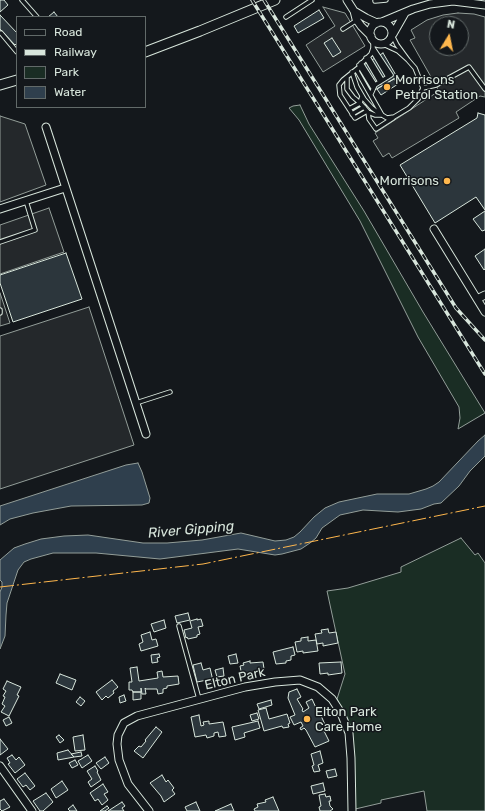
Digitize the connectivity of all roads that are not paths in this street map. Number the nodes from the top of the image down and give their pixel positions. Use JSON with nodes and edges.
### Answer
{"nodes":[{"id":1,"x":22,"y":0,"type":"edge"},
{"id":2,"x":275,"y":0,"type":"edge"},
{"id":3,"x":312,"y":0,"type":"edge"},
{"id":4,"x":386,"y":0,"type":"edge"},
{"id":5,"x":348,"y":1,"type":"edge"},
{"id":6,"x":375,"y":1,"type":"dead end"},
{"id":7,"x":485,"y":5,"type":"edge"},
{"id":8,"x":354,"y":11,"type":"junction"},
{"id":9,"x":405,"y":13,"type":"junction"},
{"id":10,"x":36,"y":16,"type":"edge"},
{"id":11,"x":286,"y":17,"type":"dead end"},
{"id":12,"x":357,"y":20,"type":"junction"},
{"id":13,"x":380,"y":22,"type":"junction"},
{"id":14,"x":343,"y":29,"type":"dead end"},
{"id":15,"x":1,"y":34,"type":"edge"},
{"id":16,"x":392,"y":35,"type":"junction"},
{"id":17,"x":372,"y":38,"type":"junction"},
{"id":18,"x":383,"y":44,"type":"junction"},
{"id":19,"x":373,"y":49,"type":"junction"},
{"id":20,"x":16,"y":51,"type":"edge"},
{"id":21,"x":146,"y":52,"type":"edge"},
{"id":22,"x":367,"y":58,"type":"junction"},
{"id":23,"x":408,"y":60,"type":"junction"},
{"id":24,"x":359,"y":65,"type":"junction"},
{"id":25,"x":352,"y":72,"type":"junction"},
{"id":26,"x":347,"y":77,"type":"junction"},
{"id":27,"x":16,"y":80,"type":"edge"},
{"id":28,"x":381,"y":81,"type":"junction"},
{"id":29,"x":0,"y":85,"type":"edge"},
{"id":30,"x":374,"y":86,"type":"junction"},
{"id":31,"x":423,"y":88,"type":"junction"},
{"id":32,"x":485,"y":89,"type":"edge"},
{"id":33,"x":362,"y":95,"type":"junction"},
{"id":34,"x":371,"y":95,"type":"junction"},
{"id":35,"x":360,"y":103,"type":"junction"},
{"id":36,"x":364,"y":107,"type":"junction"},
{"id":37,"x":349,"y":109,"type":"junction"},
{"id":38,"x":367,"y":112,"type":"junction"},
{"id":39,"x":352,"y":114,"type":"junction"},
{"id":40,"x":382,"y":115,"type":"junction"},
{"id":41,"x":394,"y":117,"type":"junction"},
{"id":42,"x":46,"y":127,"type":"dead end"},
{"id":43,"x":65,"y":188,"type":"junction"},
{"id":44,"x":26,"y":201,"type":"junction"},
{"id":45,"x":0,"y":209,"type":"edge"},
{"id":46,"x":434,"y":229,"type":"dead end"},
{"id":47,"x":0,"y":242,"type":"edge"},
{"id":48,"x":485,"y":295,"type":"edge"},
{"id":49,"x":477,"y":299,"type":"junction"},
{"id":50,"x":485,"y":312,"type":"edge"},
{"id":51,"x":170,"y":392,"type":"dead end"},
{"id":52,"x":136,"y":403,"type":"junction"},
{"id":53,"x":146,"y":434,"type":"dead end"},
{"id":54,"x":179,"y":626,"type":"dead end"},
{"id":55,"x":199,"y":700,"type":"junction"},
{"id":56,"x":0,"y":766,"type":"edge"},
{"id":57,"x":3,"y":774,"type":"edge"},
{"id":58,"x":32,"y":811,"type":"edge"},
{"id":59,"x":149,"y":811,"type":"edge"},
{"id":60,"x":352,"y":811,"type":"edge"}],
"edges":[{"from":1,"to":10,"type":"lane"},
{"from":2,"to":21,"type":"street"},
{"from":3,"to":11,"type":"lane"},
{"from":4,"to":6,"type":"lane"},
{"from":5,"to":8,"type":"street"},
{"from":7,"to":9,"type":"street"},
{"from":8,"to":12,"type":"street"},
{"from":8,"to":13,"type":"street"},
{"from":9,"to":13,"type":"street"},
{"from":9,"to":16,"type":"street"},
{"from":12,"to":14,"type":"lane"},
{"from":12,"to":17,"type":"street"},
{"from":13,"to":16,"type":"street"},
{"from":13,"to":17,"type":"street"},
{"from":15,"to":20,"type":"lane"},
{"from":16,"to":18,"type":"street"},
{"from":16,"to":23,"type":"lane"},
{"from":17,"to":18,"type":"street"},
{"from":17,"to":19,"type":"lane"},
{"from":18,"to":23,"type":"lane"},
{"from":19,"to":22,"type":"lane"},
{"from":19,"to":28,"type":"lane"},
{"from":22,"to":24,"type":"lane"},
{"from":22,"to":28,"type":"lane"},
{"from":23,"to":31,"type":"lane"},
{"from":24,"to":25,"type":"lane"},
{"from":24,"to":30,"type":"lane"},
{"from":24,"to":34,"type":"lane"},
{"from":25,"to":26,"type":"lane"},
{"from":25,"to":33,"type":"lane"},
{"from":26,"to":35,"type":"lane"},
{"from":26,"to":37,"type":"lane"},
{"from":27,"to":29,"type":"street"},
{"from":28,"to":30,"type":"lane"},
{"from":30,"to":34,"type":"lane"},
{"from":31,"to":32,"type":"lane"},
{"from":31,"to":41,"type":"lane"},
{"from":33,"to":35,"type":"lane"},
{"from":33,"to":40,"type":"lane"},
{"from":34,"to":40,"type":"lane"},
{"from":35,"to":36,"type":"lane"},
{"from":35,"to":37,"type":"lane"},
{"from":36,"to":38,"type":"lane"},
{"from":36,"to":39,"type":"lane"},
{"from":37,"to":39,"type":"lane"},
{"from":38,"to":39,"type":"lane"},
{"from":38,"to":40,"type":"lane"},
{"from":38,"to":41,"type":"lane"},
{"from":40,"to":41,"type":"lane"},
{"from":42,"to":43,"type":"street"},
{"from":43,"to":44,"type":"street"},
{"from":43,"to":52,"type":"street"},
{"from":44,"to":45,"type":"street"},
{"from":44,"to":47,"type":"lane"},
{"from":46,"to":49,"type":"street"},
{"from":48,"to":49,"type":"street"},
{"from":49,"to":50,"type":"street"},
{"from":51,"to":52,"type":"lane"},
{"from":52,"to":53,"type":"street"},
{"from":54,"to":55,"type":"lane"},
{"from":55,"to":59,"type":"street","name":"Elton Park"},
{"from":55,"to":60,"type":"street","name":"Elton Park"},
{"from":56,"to":57,"type":"street"},
{"from":57,"to":58,"type":"street"}]}
